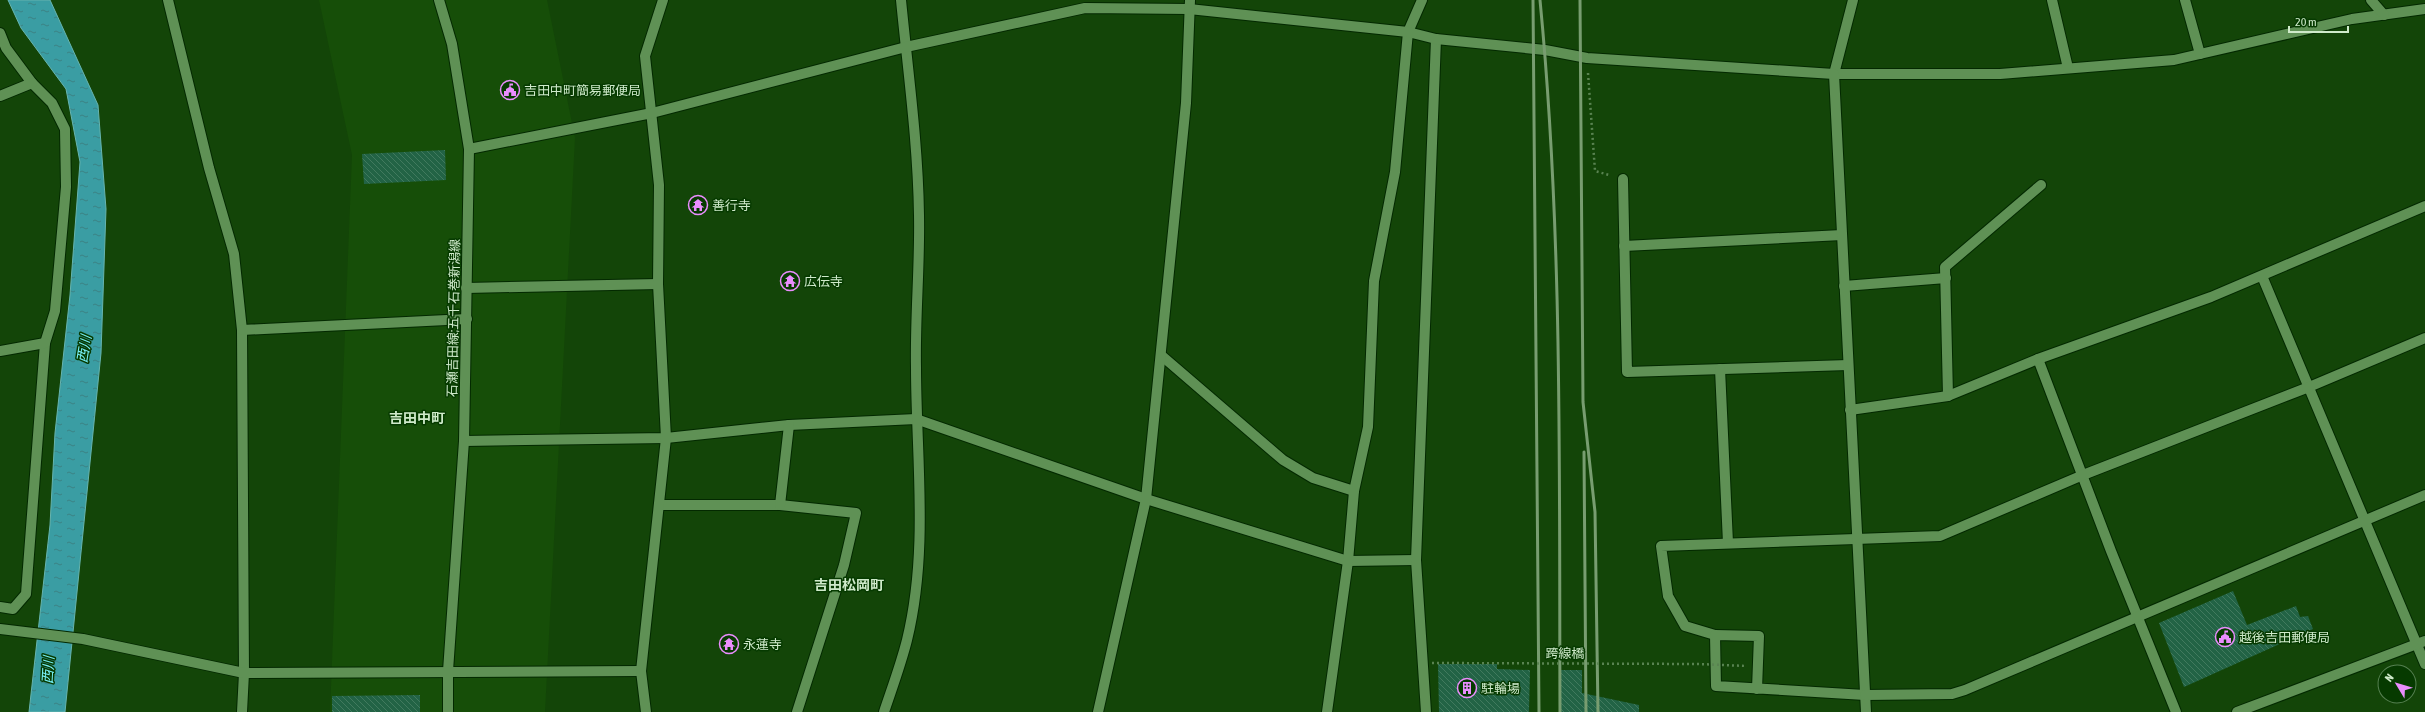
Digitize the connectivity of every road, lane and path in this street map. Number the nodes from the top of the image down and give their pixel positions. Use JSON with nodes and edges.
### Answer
{"nodes":[{"id":1,"x":168,"y":0,"type":"edge"},
{"id":2,"x":439,"y":0,"type":"edge"},
{"id":3,"x":663,"y":0,"type":"edge"},
{"id":4,"x":901,"y":0,"type":"edge"},
{"id":5,"x":1422,"y":0,"type":"edge"},
{"id":6,"x":1853,"y":0,"type":"edge"},
{"id":7,"x":2052,"y":0,"type":"edge"},
{"id":8,"x":2185,"y":0,"type":"edge"},
{"id":9,"x":2371,"y":0,"type":"edge"},
{"id":10,"x":1086,"y":4,"type":"edge"},
{"id":11,"x":1190,"y":4,"type":"edge"},
{"id":12,"x":2425,"y":10,"type":"edge"},
{"id":13,"x":2384,"y":15,"type":"junction"},
{"id":14,"x":1408,"y":32,"type":"junction"},
{"id":15,"x":0,"y":33,"type":"edge"},
{"id":16,"x":1436,"y":38,"type":"junction"},
{"id":17,"x":906,"y":47,"type":"junction"},
{"id":18,"x":2200,"y":54,"type":"junction"},
{"id":19,"x":1587,"y":58,"type":"junction"},
{"id":20,"x":2068,"y":68,"type":"junction"},
{"id":21,"x":1834,"y":74,"type":"junction"},
{"id":22,"x":32,"y":83,"type":"junction"},
{"id":23,"x":0,"y":96,"type":"edge"},
{"id":24,"x":652,"y":113,"type":"junction"},
{"id":25,"x":469,"y":149,"type":"junction"},
{"id":26,"x":1623,"y":179,"type":"joint"},
{"id":27,"x":2041,"y":185,"type":"dead end"},
{"id":28,"x":2425,"y":206,"type":"edge"},
{"id":29,"x":1842,"y":235,"type":"junction"},
{"id":30,"x":1624,"y":246,"type":"junction"},
{"id":31,"x":2262,"y":276,"type":"junction"},
{"id":32,"x":1946,"y":278,"type":"junction"},
{"id":33,"x":658,"y":284,"type":"junction"},
{"id":34,"x":1844,"y":286,"type":"junction"},
{"id":35,"x":466,"y":288,"type":"junction"},
{"id":36,"x":467,"y":319,"type":"junction"},
{"id":37,"x":242,"y":330,"type":"junction"},
{"id":38,"x":2425,"y":338,"type":"edge"},
{"id":39,"x":45,"y":343,"type":"junction"},
{"id":40,"x":0,"y":351,"type":"edge"},
{"id":41,"x":1162,"y":356,"type":"junction"},
{"id":42,"x":2038,"y":359,"type":"junction"},
{"id":43,"x":1848,"y":365,"type":"junction"},
{"id":44,"x":1720,"y":369,"type":"junction"},
{"id":45,"x":2309,"y":387,"type":"junction"},
{"id":46,"x":1948,"y":396,"type":"junction"},
{"id":47,"x":1850,"y":410,"type":"junction"},
{"id":48,"x":916,"y":419,"type":"junction"},
{"id":49,"x":789,"y":425,"type":"junction"},
{"id":50,"x":666,"y":438,"type":"junction"},
{"id":51,"x":464,"y":441,"type":"junction"},
{"id":52,"x":2084,"y":475,"type":"junction"},
{"id":53,"x":1354,"y":491,"type":"junction"},
{"id":54,"x":2425,"y":496,"type":"edge"},
{"id":55,"x":1146,"y":499,"type":"junction"},
{"id":56,"x":659,"y":504,"type":"junction"},
{"id":57,"x":780,"y":505,"type":"junction"},
{"id":58,"x":2366,"y":520,"type":"junction"},
{"id":59,"x":1856,"y":539,"type":"junction"},
{"id":60,"x":1728,"y":543,"type":"junction"},
{"id":61,"x":1348,"y":560,"type":"junction"},
{"id":62,"x":1416,"y":560,"type":"junction"},
{"id":63,"x":0,"y":607,"type":"edge"},
{"id":64,"x":2138,"y":618,"type":"junction"},
{"id":65,"x":0,"y":629,"type":"edge"},
{"id":66,"x":1715,"y":635,"type":"junction"},
{"id":67,"x":2421,"y":643,"type":"edge"},
{"id":68,"x":1432,"y":663,"type":"dead end"},
{"id":69,"x":2425,"y":664,"type":"edge"},
{"id":70,"x":1747,"y":666,"type":"dead end"},
{"id":71,"x":448,"y":671,"type":"junction"},
{"id":72,"x":641,"y":671,"type":"junction"},
{"id":73,"x":244,"y":673,"type":"junction"},
{"id":74,"x":1757,"y":689,"type":"junction"},
{"id":75,"x":1865,"y":695,"type":"junction"},
{"id":76,"x":242,"y":712,"type":"edge"},
{"id":77,"x":448,"y":712,"type":"edge"},
{"id":78,"x":646,"y":712,"type":"edge"},
{"id":79,"x":797,"y":712,"type":"edge"},
{"id":80,"x":884,"y":712,"type":"edge"},
{"id":81,"x":1098,"y":712,"type":"edge"},
{"id":82,"x":1326,"y":712,"type":"edge"},
{"id":83,"x":1426,"y":712,"type":"edge"},
{"id":84,"x":1866,"y":712,"type":"edge"},
{"id":85,"x":2176,"y":712,"type":"edge"},
{"id":86,"x":2237,"y":712,"type":"edge"}],
"edges":[{"from":1,"to":37,"type":"street"},
{"from":2,"to":25,"type":"street","name":"石瀬吉田線;五千石巻新潟線"},
{"from":3,"to":24,"type":"street"},
{"from":4,"to":17,"type":"street"},
{"from":5,"to":14,"type":"street"},
{"from":6,"to":21,"type":"street"},
{"from":7,"to":20,"type":"street"},
{"from":8,"to":18,"type":"street"},
{"from":9,"to":13,"type":"street"},
{"from":10,"to":11,"type":"street"},
{"from":10,"to":17,"type":"street"},
{"from":11,"to":14,"type":"street"},
{"from":11,"to":41,"type":"street"},
{"from":12,"to":13,"type":"street"},
{"from":13,"to":18,"type":"street"},
{"from":14,"to":16,"type":"street"},
{"from":14,"to":53,"type":"street"},
{"from":15,"to":22,"type":"street"},
{"from":16,"to":19,"type":"street"},
{"from":16,"to":62,"type":"street"},
{"from":17,"to":24,"type":"street"},
{"from":17,"to":48,"type":"street"},
{"from":18,"to":20,"type":"street"},
{"from":19,"to":21,"type":"street"},
{"from":19,"to":26,"type":"path"},
{"from":20,"to":21,"type":"street"},
{"from":21,"to":29,"type":"street"},
{"from":22,"to":23,"type":"street"},
{"from":22,"to":39,"type":"street"},
{"from":24,"to":25,"type":"street"},
{"from":24,"to":33,"type":"street"},
{"from":25,"to":35,"type":"street","name":"石瀬吉田線;五千石巻新潟線"},
{"from":26,"to":30,"type":"street"},
{"from":27,"to":32,"type":"street"},
{"from":28,"to":31,"type":"street"},
{"from":29,"to":30,"type":"street"},
{"from":29,"to":34,"type":"street"},
{"from":30,"to":44,"type":"street"},
{"from":31,"to":42,"type":"street"},
{"from":31,"to":45,"type":"street"},
{"from":32,"to":34,"type":"street"},
{"from":32,"to":46,"type":"street"},
{"from":33,"to":35,"type":"street"},
{"from":33,"to":50,"type":"street"},
{"from":34,"to":43,"type":"street"},
{"from":35,"to":36,"type":"street","name":"石瀬吉田線;五千石巻新潟線"},
{"from":36,"to":37,"type":"street"},
{"from":36,"to":51,"type":"street","name":"石瀬吉田線;五千石巻新潟線"},
{"from":37,"to":73,"type":"street"},
{"from":38,"to":45,"type":"street"},
{"from":39,"to":40,"type":"street"},
{"from":39,"to":63,"type":"street"},
{"from":41,"to":53,"type":"street"},
{"from":41,"to":55,"type":"street"},
{"from":42,"to":46,"type":"street"},
{"from":42,"to":52,"type":"street"},
{"from":43,"to":44,"type":"street"},
{"from":43,"to":47,"type":"street"},
{"from":44,"to":60,"type":"street"},
{"from":45,"to":52,"type":"street"},
{"from":45,"to":58,"type":"street"},
{"from":46,"to":47,"type":"street"},
{"from":47,"to":59,"type":"street"},
{"from":48,"to":49,"type":"street"},
{"from":48,"to":55,"type":"street"},
{"from":48,"to":80,"type":"street"},
{"from":49,"to":50,"type":"street"},
{"from":49,"to":57,"type":"street"},
{"from":50,"to":51,"type":"street"},
{"from":50,"to":56,"type":"street"},
{"from":51,"to":71,"type":"street","name":"石瀬吉田線;五千石巻新潟線"},
{"from":52,"to":59,"type":"street"},
{"from":52,"to":64,"type":"street"},
{"from":53,"to":61,"type":"street"},
{"from":54,"to":58,"type":"street"},
{"from":55,"to":61,"type":"street"},
{"from":55,"to":81,"type":"street"},
{"from":56,"to":57,"type":"street"},
{"from":56,"to":72,"type":"street"},
{"from":57,"to":79,"type":"street"},
{"from":58,"to":64,"type":"street"},
{"from":58,"to":67,"type":"street"},
{"from":59,"to":60,"type":"street"},
{"from":59,"to":75,"type":"street"},
{"from":60,"to":66,"type":"street"},
{"from":61,"to":62,"type":"street"},
{"from":61,"to":82,"type":"street"},
{"from":62,"to":83,"type":"street"},
{"from":64,"to":75,"type":"street"},
{"from":64,"to":85,"type":"street"},
{"from":65,"to":73,"type":"street"},
{"from":66,"to":74,"type":"street"},
{"from":66,"to":74,"type":"street"},
{"from":67,"to":69,"type":"street"},
{"from":67,"to":86,"type":"street"},
{"from":68,"to":70,"type":"path","name":"跨線橋","bridge":true},
{"from":71,"to":72,"type":"street"},
{"from":71,"to":73,"type":"street"},
{"from":71,"to":77,"type":"street","name":"石瀬吉田線;五千石巻新潟線"},
{"from":72,"to":78,"type":"street"},
{"from":73,"to":76,"type":"street"},
{"from":74,"to":75,"type":"street"},
{"from":75,"to":84,"type":"street"}]}
